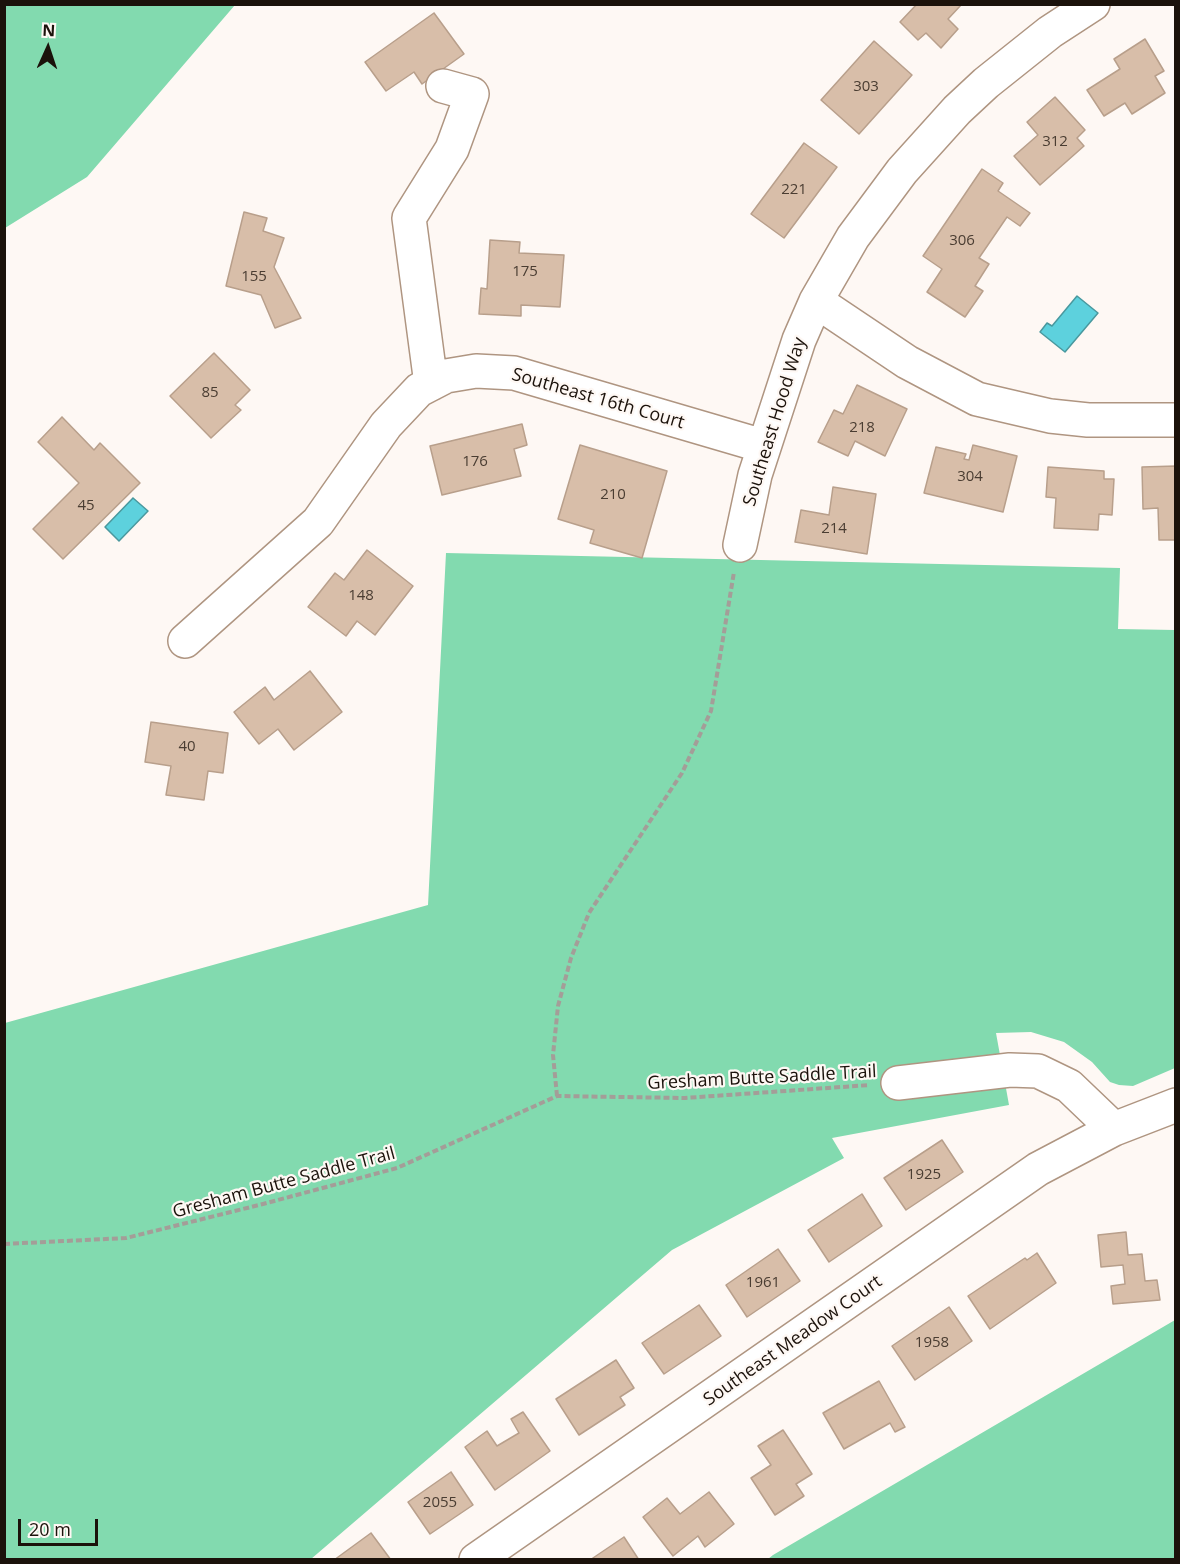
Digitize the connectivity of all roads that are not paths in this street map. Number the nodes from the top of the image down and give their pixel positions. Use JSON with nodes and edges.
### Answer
{"nodes":[{"id":1,"x":1093,"y":4,"type":"edge"},
{"id":2,"x":443,"y":86,"type":"dead end"},
{"id":3,"x":816,"y":301,"type":"junction"},
{"id":4,"x":431,"y":384,"type":"junction"},
{"id":5,"x":1176,"y":420,"type":"edge"},
{"id":6,"x":763,"y":446,"type":"junction"},
{"id":7,"x":740,"y":545,"type":"road end"},
{"id":8,"x":185,"y":641,"type":"dead end"},
{"id":9,"x":898,"y":1083,"type":"road end"},
{"id":10,"x":1176,"y":1105,"type":"edge"},
{"id":11,"x":1114,"y":1129,"type":"junction"},
{"id":12,"x":476,"y":1560,"type":"edge"}],
"edges":[{"from":1,"to":3,"type":"street","name":"Southeast Hood Way"},
{"from":2,"to":4,"type":"street"},
{"from":3,"to":5,"type":"street"},
{"from":3,"to":6,"type":"street","name":"Southeast Hood Way"},
{"from":4,"to":6,"type":"street","name":"Southeast 16th Court"},
{"from":4,"to":8,"type":"street","name":"Southeast 16th Court"},
{"from":6,"to":7,"type":"street","name":"Southeast Hood Way"},
{"from":9,"to":11,"type":"street"},
{"from":10,"to":11,"type":"street","name":"Southeast Meadow Court"},
{"from":11,"to":12,"type":"street","name":"Southeast Meadow Court"}]}
